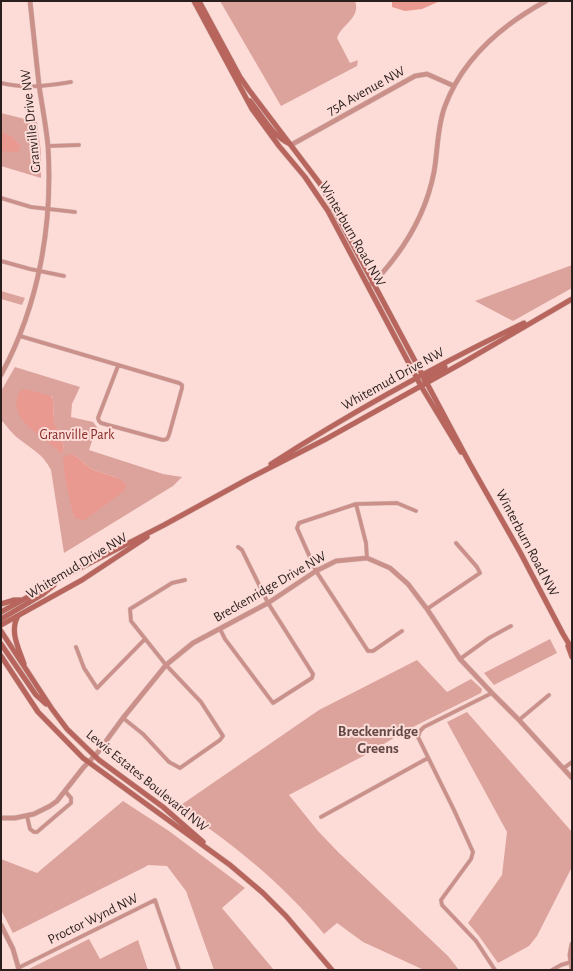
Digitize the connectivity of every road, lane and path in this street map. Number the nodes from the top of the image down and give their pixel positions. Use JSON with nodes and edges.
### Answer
{"nodes":[{"id":1,"x":30,"y":1,"type":"edge"},
{"id":2,"x":194,"y":1,"type":"edge"},
{"id":3,"x":199,"y":1,"type":"edge"},
{"id":4,"x":546,"y":1,"type":"edge"},
{"id":5,"x":71,"y":82,"type":"dead end"},
{"id":6,"x":1,"y":83,"type":"edge"},
{"id":7,"x":39,"y":86,"type":"junction"},
{"id":8,"x":454,"y":86,"type":"junction"},
{"id":9,"x":242,"y":93,"type":"junction"},
{"id":10,"x":79,"y":145,"type":"dead end"},
{"id":11,"x":291,"y":145,"type":"junction"},
{"id":12,"x":48,"y":146,"type":"junction"},
{"id":13,"x":1,"y":198,"type":"edge"},
{"id":14,"x":47,"y":209,"type":"junction"},
{"id":15,"x":75,"y":212,"type":"dead end"},
{"id":16,"x":1,"y":260,"type":"edge"},
{"id":17,"x":39,"y":270,"type":"junction"},
{"id":18,"x":64,"y":276,"type":"dead end"},
{"id":19,"x":374,"y":282,"type":"junction"},
{"id":20,"x":368,"y":285,"type":"junction"},
{"id":21,"x":572,"y":299,"type":"edge"},
{"id":22,"x":554,"y":309,"type":"junction"},
{"id":23,"x":20,"y":336,"type":"junction"},
{"id":24,"x":118,"y":366,"type":"junction"},
{"id":25,"x":1,"y":374,"type":"edge"},
{"id":26,"x":417,"y":378,"type":"junction"},
{"id":27,"x":426,"y":379,"type":"junction"},
{"id":28,"x":421,"y":386,"type":"junction"},
{"id":29,"x":470,"y":464,"type":"junction"},
{"id":30,"x":248,"y":479,"type":"junction"},
{"id":31,"x":356,"y":504,"type":"junction"},
{"id":32,"x":416,"y":511,"type":"dead end"},
{"id":33,"x":164,"y":525,"type":"junction"},
{"id":34,"x":456,"y":543,"type":"dead end"},
{"id":35,"x":238,"y":547,"type":"dead end"},
{"id":36,"x":367,"y":558,"type":"junction"},
{"id":37,"x":316,"y":571,"type":"junction"},
{"id":38,"x":62,"y":578,"type":"junction"},
{"id":39,"x":185,"y":580,"type":"dead end"},
{"id":40,"x":22,"y":600,"type":"junction"},
{"id":41,"x":268,"y":603,"type":"junction"},
{"id":42,"x":1,"y":604,"type":"edge"},
{"id":43,"x":427,"y":609,"type":"junction"},
{"id":44,"x":1,"y":612,"type":"edge"},
{"id":45,"x":18,"y":616,"type":"junction"},
{"id":46,"x":1,"y":620,"type":"edge"},
{"id":47,"x":1,"y":625,"type":"edge"},
{"id":48,"x":511,"y":626,"type":"dead end"},
{"id":49,"x":220,"y":629,"type":"junction"},
{"id":50,"x":1,"y":631,"type":"edge"},
{"id":51,"x":402,"y":631,"type":"dead end"},
{"id":52,"x":563,"y":634,"type":"junction"},
{"id":53,"x":145,"y":639,"type":"junction"},
{"id":54,"x":1,"y":644,"type":"edge"},
{"id":55,"x":76,"y":647,"type":"dead end"},
{"id":56,"x":572,"y":649,"type":"edge"},
{"id":57,"x":1,"y":656,"type":"edge"},
{"id":58,"x":572,"y":656,"type":"edge"},
{"id":59,"x":460,"y":659,"type":"junction"},
{"id":60,"x":166,"y":665,"type":"junction"},
{"id":61,"x":26,"y":670,"type":"junction"},
{"id":62,"x":492,"y":693,"type":"junction"},
{"id":63,"x":549,"y":695,"type":"dead end"},
{"id":64,"x":52,"y":709,"type":"junction"},
{"id":65,"x":123,"y":718,"type":"junction"},
{"id":66,"x":520,"y":720,"type":"junction"},
{"id":67,"x":94,"y":755,"type":"junction"},
{"id":68,"x":428,"y":758,"type":"junction"},
{"id":69,"x":88,"y":762,"type":"junction"},
{"id":70,"x":572,"y":762,"type":"edge"},
{"id":71,"x":564,"y":768,"type":"junction"},
{"id":72,"x":572,"y":778,"type":"edge"},
{"id":73,"x":65,"y":791,"type":"junction"},
{"id":74,"x":27,"y":816,"type":"junction"},
{"id":75,"x":321,"y":817,"type":"dead end"},
{"id":76,"x":1,"y":818,"type":"edge"},
{"id":77,"x":211,"y":850,"type":"junction"},
{"id":78,"x":1,"y":925,"type":"edge"},
{"id":79,"x":572,"y":944,"type":"edge"},
{"id":80,"x":570,"y":962,"type":"junction"},
{"id":81,"x":18,"y":969,"type":"edge"},
{"id":82,"x":572,"y":969,"type":"edge"},
{"id":83,"x":179,"y":970,"type":"edge"},
{"id":84,"x":332,"y":970,"type":"edge"},
{"id":85,"x":495,"y":970,"type":"edge"},
{"id":86,"x":552,"y":970,"type":"edge"}],
"edges":[{"from":1,"to":7,"type":"street","name":"Granville Drive NW"},
{"from":2,"to":9,"type":"main road","name":"Winterburn Road NW"},
{"from":3,"to":11,"type":"main road","name":"Winterburn Road NW"},
{"from":4,"to":8,"type":"street"},
{"from":5,"to":7,"type":"street"},
{"from":6,"to":7,"type":"street"},
{"from":7,"to":12,"type":"street","name":"Granville Drive NW"},
{"from":8,"to":11,"type":"street","name":"75A Avenue NW"},
{"from":8,"to":19,"type":"street"},
{"from":9,"to":11,"type":"main road"},
{"from":9,"to":20,"type":"main road","name":"Winterburn Road NW"},
{"from":10,"to":12,"type":"street"},
{"from":11,"to":19,"type":"main road","name":"Winterburn Road NW"},
{"from":12,"to":14,"type":"street","name":"Granville Drive NW"},
{"from":13,"to":14,"type":"street"},
{"from":14,"to":15,"type":"street"},
{"from":14,"to":17,"type":"street","name":"Granville Drive NW"},
{"from":16,"to":17,"type":"street"},
{"from":17,"to":18,"type":"street"},
{"from":17,"to":23,"type":"street","name":"Granville Drive NW"},
{"from":19,"to":20,"type":"street"},
{"from":19,"to":27,"type":"main road","name":"Winterburn Road NW"},
{"from":20,"to":26,"type":"main road","name":"Winterburn Road NW"},
{"from":21,"to":22,"type":"main road","name":"Whitemud Drive NW"},
{"from":22,"to":27,"type":"main road","name":"Whitemud Drive NW"},
{"from":22,"to":27,"type":"main road","name":"Whitemud Drive NW"},
{"from":23,"to":24,"type":"street"},
{"from":23,"to":25,"type":"street","name":"Granville Drive NW"},
{"from":24,"to":24,"type":"street"},
{"from":26,"to":27,"type":"main road","name":"Whitemud Drive NW"},
{"from":26,"to":28,"type":"main road","name":"Winterburn Road NW"},
{"from":26,"to":30,"type":"main road","name":"Whitemud Drive NW"},
{"from":27,"to":28,"type":"main road"},
{"from":27,"to":29,"type":"main road","name":"Winterburn Road NW"},
{"from":28,"to":29,"type":"main road","name":"Winterburn Road NW"},
{"from":28,"to":30,"type":"main road","name":"Whitemud Drive NW"},
{"from":29,"to":52,"type":"main road","name":"Winterburn Road NW"},
{"from":30,"to":33,"type":"main road","name":"Whitemud Drive NW"},
{"from":31,"to":32,"type":"street"},
{"from":31,"to":36,"type":"street"},
{"from":31,"to":37,"type":"street"},
{"from":33,"to":38,"type":"main road","name":"Whitemud Drive NW"},
{"from":33,"to":45,"type":"main road","name":"Whitemud Drive NW"},
{"from":34,"to":43,"type":"street"},
{"from":35,"to":41,"type":"street"},
{"from":36,"to":37,"type":"street","name":"Breckenridge Drive NW"},
{"from":36,"to":43,"type":"street","name":"Breckenridge Drive NW"},
{"from":37,"to":41,"type":"street","name":"Breckenridge Drive NW"},
{"from":37,"to":51,"type":"street"},
{"from":38,"to":40,"type":"main road","name":"Whitemud Drive NW"},
{"from":38,"to":46,"type":"main road"},
{"from":39,"to":53,"type":"street"},
{"from":40,"to":42,"type":"main road"},
{"from":40,"to":44,"type":"main road","name":"Whitemud Drive NW"},
{"from":41,"to":49,"type":"street","name":"Breckenridge Drive NW"},
{"from":41,"to":49,"type":"street"},
{"from":43,"to":59,"type":"street","name":"Breckenridge Drive NW"},
{"from":45,"to":47,"type":"main road","name":"Whitemud Drive NW"},
{"from":45,"to":61,"type":"main road"},
{"from":48,"to":59,"type":"street"},
{"from":49,"to":60,"type":"street","name":"Breckenridge Drive NW"},
{"from":50,"to":61,"type":"main road","name":"Lewis Estates Boulevard NW"},
{"from":52,"to":56,"type":"main road","name":"Winterburn Road NW"},
{"from":52,"to":58,"type":"main road","name":"Winterburn Road NW"},
{"from":53,"to":55,"type":"street"},
{"from":53,"to":60,"type":"street"},
{"from":54,"to":64,"type":"main road"},
{"from":57,"to":69,"type":"main road","name":"Lewis Estates Boulevard NW"},
{"from":59,"to":62,"type":"street","name":"Breckenridge Drive NW"},
{"from":60,"to":65,"type":"street","name":"Breckenridge Drive NW"},
{"from":60,"to":65,"type":"street"},
{"from":61,"to":64,"type":"main road","name":"Lewis Estates Boulevard NW"},
{"from":62,"to":66,"type":"street","name":"Breckenridge Drive NW"},
{"from":62,"to":68,"type":"street"},
{"from":63,"to":66,"type":"street"},
{"from":64,"to":67,"type":"main road","name":"Lewis Estates Boulevard NW"},
{"from":65,"to":67,"type":"street","name":"Breckenridge Drive NW"},
{"from":66,"to":71,"type":"street","name":"Breckenridge Drive NW"},
{"from":67,"to":69,"type":"street","name":"Breckenridge Drive NW"},
{"from":67,"to":77,"type":"main road","name":"Lewis Estates Boulevard NW"},
{"from":68,"to":75,"type":"street"},
{"from":68,"to":85,"type":"street"},
{"from":69,"to":73,"type":"street","name":"Breckenridge Drive NW"},
{"from":69,"to":77,"type":"main road","name":"Lewis Estates Boulevard NW"},
{"from":70,"to":71,"type":"street"},
{"from":71,"to":72,"type":"street","name":"Breckenridge Drive NW"},
{"from":73,"to":74,"type":"street","name":"Breckenridge Drive NW"},
{"from":73,"to":74,"type":"street"},
{"from":74,"to":76,"type":"street","name":"Breckenridge Drive NW"},
{"from":77,"to":84,"type":"main road","name":"Lewis Estates Boulevard NW"},
{"from":78,"to":81,"type":"street"},
{"from":79,"to":80,"type":"street"},
{"from":80,"to":82,"type":"street"},
{"from":80,"to":86,"type":"street"},
{"from":81,"to":83,"type":"street","name":"Proctor Wynd NW"}]}
